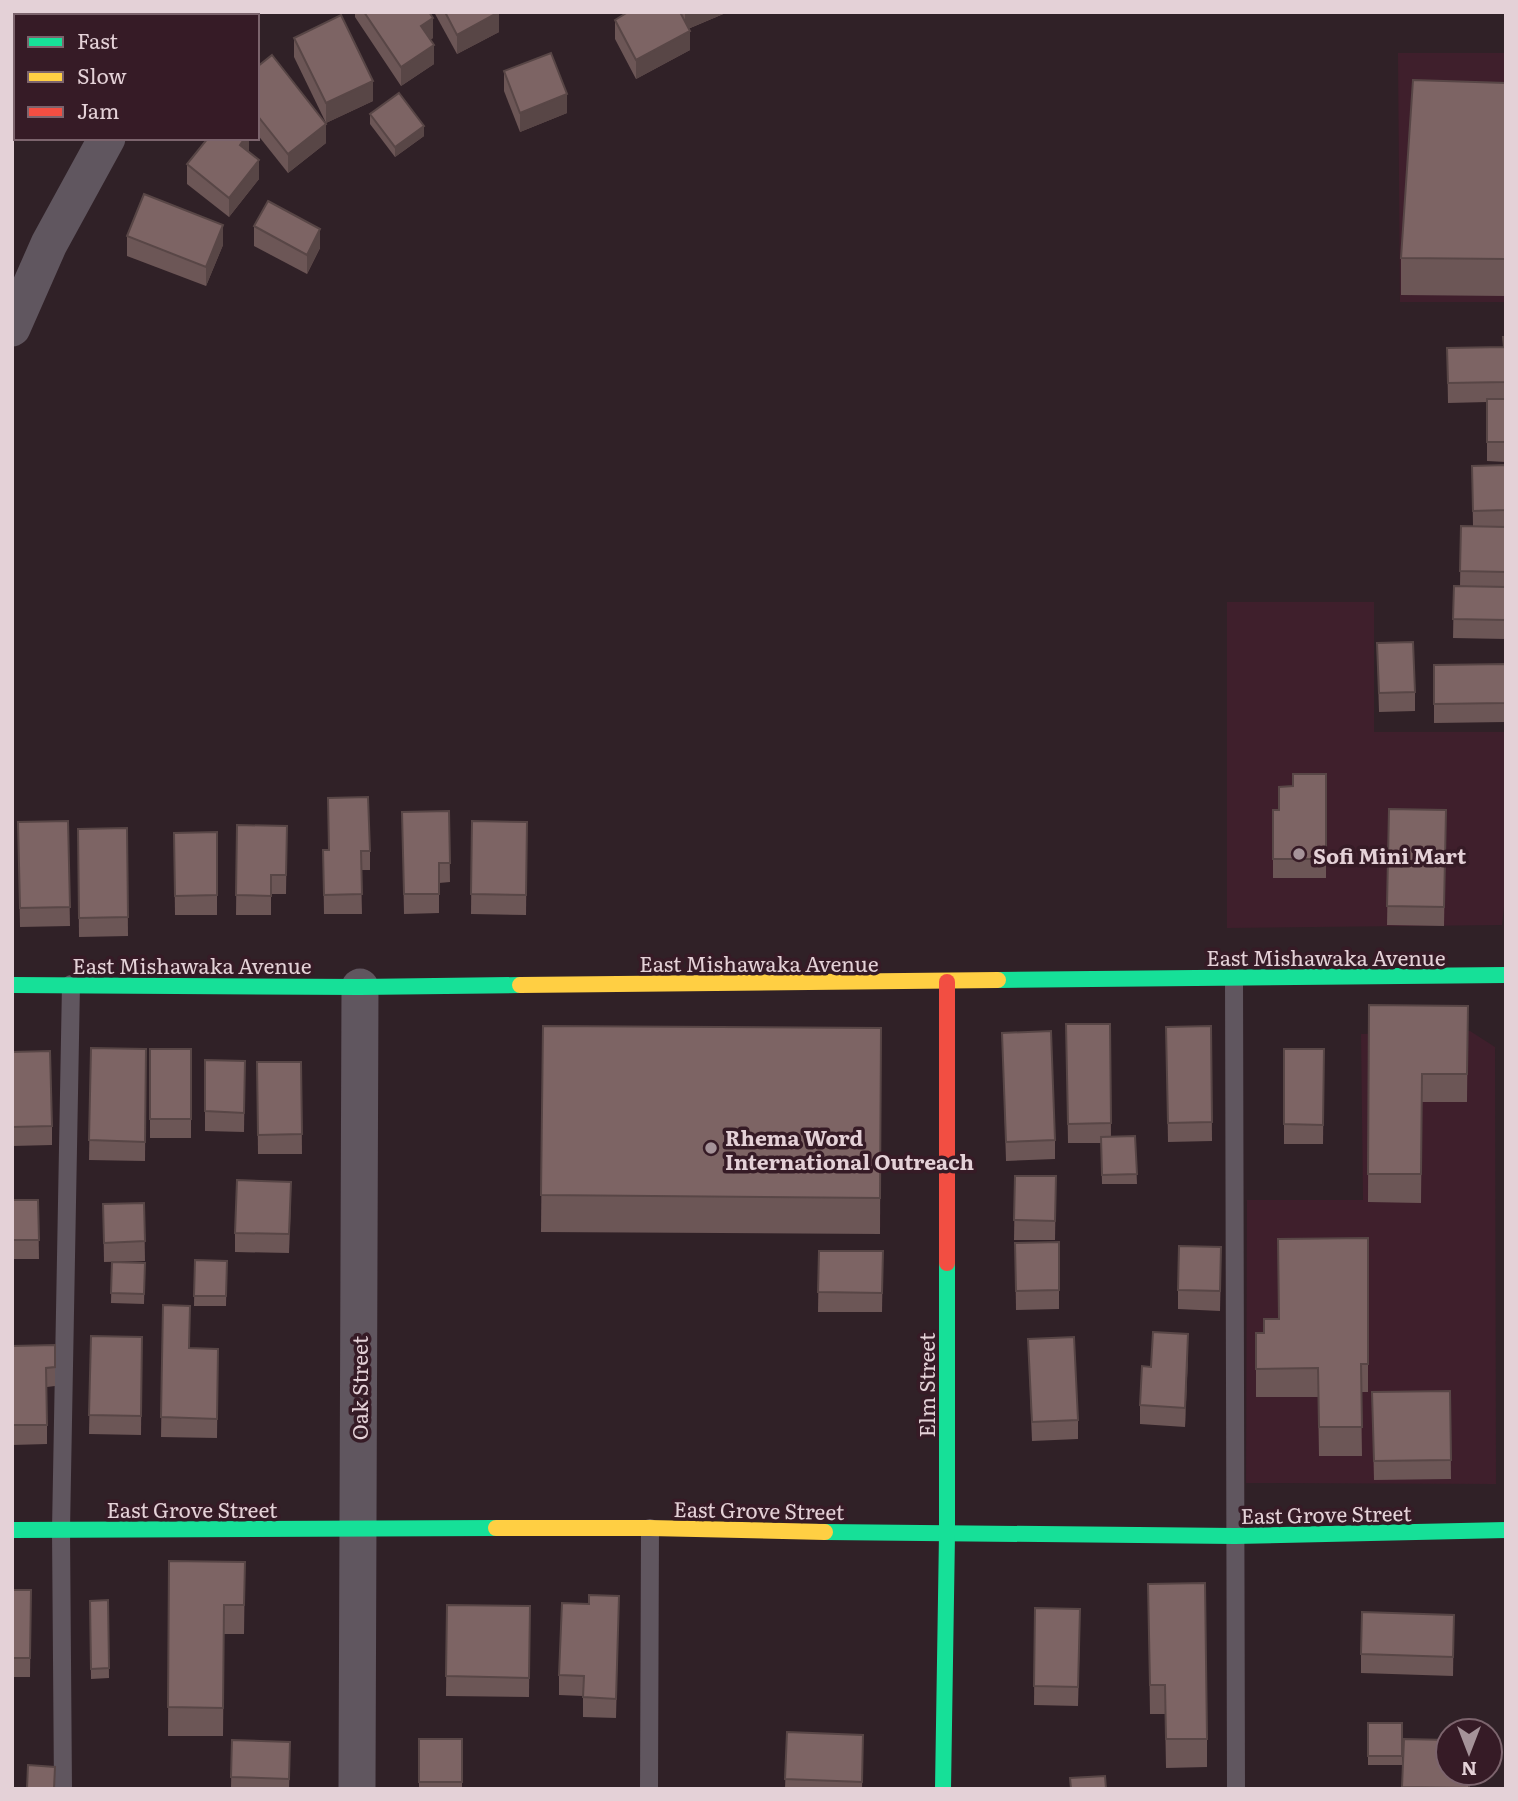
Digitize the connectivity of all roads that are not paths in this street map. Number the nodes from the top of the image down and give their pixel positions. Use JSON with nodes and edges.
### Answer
{"nodes":[{"id":1,"x":106,"y":140,"type":"edge"},
{"id":2,"x":12,"y":328,"type":"edge"},
{"id":3,"x":1506,"y":975,"type":"edge"},
{"id":4,"x":1234,"y":977,"type":"junction"},
{"id":5,"x":947,"y":982,"type":"junction"},
{"id":6,"x":71,"y":984,"type":"junction"},
{"id":7,"x":12,"y":985,"type":"edge"},
{"id":8,"x":360,"y":987,"type":"junction"},
{"id":9,"x":650,"y":1528,"type":"junction"},
{"id":10,"x":358,"y":1529,"type":"junction"},
{"id":11,"x":12,"y":1530,"type":"edge"},
{"id":12,"x":61,"y":1530,"type":"junction"},
{"id":13,"x":1506,"y":1530,"type":"edge"},
{"id":14,"x":947,"y":1534,"type":"junction"},
{"id":15,"x":1235,"y":1536,"type":"junction"},
{"id":16,"x":62,"y":1789,"type":"edge"},
{"id":17,"x":357,"y":1789,"type":"edge"},
{"id":18,"x":649,"y":1789,"type":"edge"},
{"id":19,"x":943,"y":1789,"type":"edge"},
{"id":20,"x":1236,"y":1789,"type":"edge"}],
"edges":[{"from":1,"to":2,"type":"street"},
{"from":3,"to":4,"type":"street","name":"East Mishawaka Avenue"},
{"from":4,"to":5,"type":"street","name":"East Mishawaka Avenue"},
{"from":4,"to":15,"type":"lane"},
{"from":5,"to":8,"type":"street","name":"East Mishawaka Avenue"},
{"from":5,"to":14,"type":"street","name":"Elm Street"},
{"from":6,"to":7,"type":"street","name":"East Mishawaka Avenue"},
{"from":6,"to":8,"type":"street","name":"East Mishawaka Avenue"},
{"from":6,"to":12,"type":"lane"},
{"from":8,"to":10,"type":"street","name":"Oak Street"},
{"from":9,"to":10,"type":"street","name":"East Grove Street"},
{"from":9,"to":14,"type":"street","name":"East Grove Street"},
{"from":9,"to":18,"type":"lane"},
{"from":10,"to":12,"type":"street","name":"East Grove Street"},
{"from":10,"to":17,"type":"street","name":"Oak Street"},
{"from":11,"to":12,"type":"street","name":"East Grove Street"},
{"from":12,"to":16,"type":"lane"},
{"from":13,"to":15,"type":"street","name":"East Grove Street"},
{"from":14,"to":15,"type":"street","name":"East Grove Street"},
{"from":14,"to":19,"type":"street","name":"Elm Street"},
{"from":15,"to":20,"type":"lane"}]}
